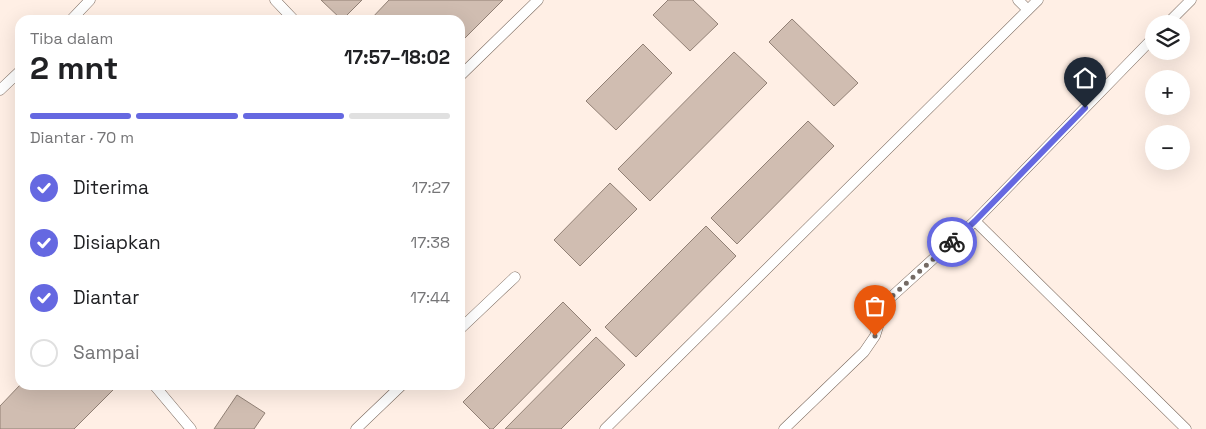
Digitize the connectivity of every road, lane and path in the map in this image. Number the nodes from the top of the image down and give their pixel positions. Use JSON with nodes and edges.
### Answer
{"nodes":[{"id":1,"x":90,"y":0,"type":"edge"},
{"id":2,"x":276,"y":0,"type":"edge"},
{"id":3,"x":538,"y":0,"type":"edge"},
{"id":4,"x":1018,"y":0,"type":"edge"},
{"id":5,"x":1038,"y":0,"type":"edge"},
{"id":6,"x":1191,"y":0,"type":"edge"},
{"id":7,"x":1028,"y":10,"type":"junction"},
{"id":8,"x":76,"y":15,"type":"edge"},
{"id":9,"x":290,"y":15,"type":"edge"},
{"id":10,"x":1176,"y":15,"type":"edge"},
{"id":11,"x":1145,"y":46,"type":"edge"},
{"id":12,"x":465,"y":71,"type":"edge"},
{"id":13,"x":15,"y":76,"type":"edge"},
{"id":14,"x":0,"y":90,"type":"edge"},
{"id":15,"x":975,"y":221,"type":"junction"},
{"id":16,"x":515,"y":277,"type":"dead end"},
{"id":17,"x":465,"y":324,"type":"edge"},
{"id":18,"x":158,"y":390,"type":"edge"},
{"id":19,"x":397,"y":390,"type":"edge"},
{"id":20,"x":191,"y":429,"type":"edge"},
{"id":21,"x":356,"y":429,"type":"edge"},
{"id":22,"x":605,"y":429,"type":"edge"},
{"id":23,"x":784,"y":429,"type":"edge"},
{"id":24,"x":1186,"y":429,"type":"edge"}],
"edges":[{"from":1,"to":8,"type":"lane"},
{"from":2,"to":9,"type":"lane"},
{"from":3,"to":12,"type":"lane"},
{"from":4,"to":7,"type":"lane"},
{"from":5,"to":7,"type":"lane"},
{"from":6,"to":10,"type":"lane"},
{"from":7,"to":22,"type":"lane"},
{"from":11,"to":15,"type":"lane"},
{"from":13,"to":14,"type":"lane"},
{"from":15,"to":23,"type":"lane"},
{"from":15,"to":24,"type":"lane"},
{"from":16,"to":17,"type":"lane"},
{"from":18,"to":20,"type":"lane"},
{"from":19,"to":21,"type":"lane"}]}
